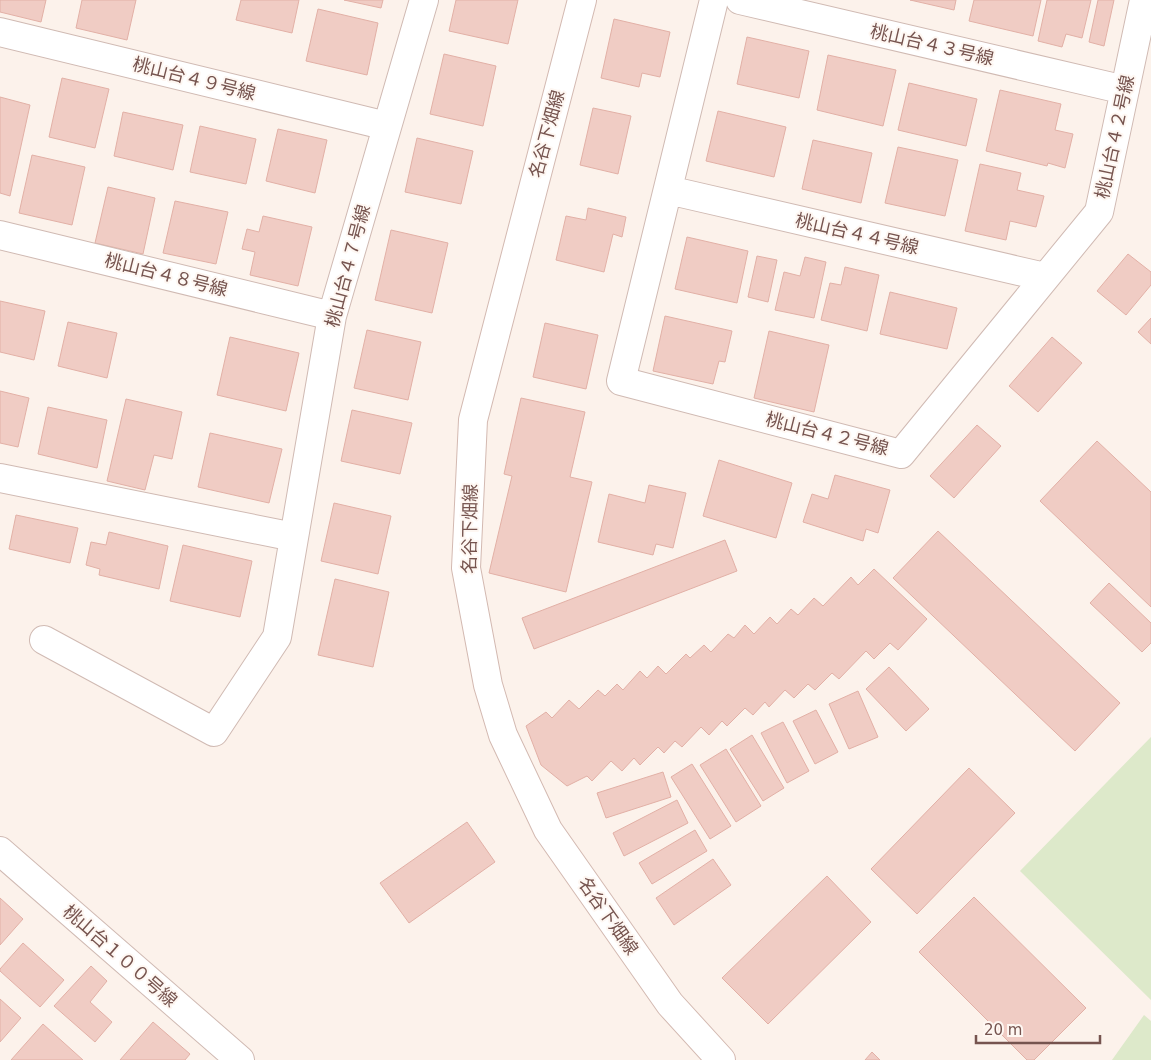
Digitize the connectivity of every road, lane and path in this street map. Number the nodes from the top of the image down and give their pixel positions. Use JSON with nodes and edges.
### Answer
{"nodes":[{"id":1,"x":424,"y":0,"type":"edge"},
{"id":2,"x":582,"y":0,"type":"edge"},
{"id":3,"x":714,"y":0,"type":"edge"},
{"id":4,"x":740,"y":0,"type":"edge"},
{"id":5,"x":1144,"y":0,"type":"edge"},
{"id":6,"x":0,"y":32,"type":"edge"},
{"id":7,"x":1125,"y":90,"type":"junction"},
{"id":8,"x":387,"y":126,"type":"junction"},
{"id":9,"x":668,"y":190,"type":"junction"},
{"id":10,"x":0,"y":234,"type":"edge"},
{"id":11,"x":1046,"y":278,"type":"junction"},
{"id":12,"x":332,"y":316,"type":"junction"},
{"id":13,"x":0,"y":478,"type":"edge"},
{"id":14,"x":294,"y":537,"type":"junction"},
{"id":15,"x":44,"y":640,"type":"dead end"},
{"id":16,"x":0,"y":851,"type":"edge"},
{"id":17,"x":240,"y":1060,"type":"edge"},
{"id":18,"x":721,"y":1060,"type":"edge"}],
"edges":[{"from":1,"to":8,"type":"street","name":"桃山台４７号線"},
{"from":2,"to":18,"type":"street","name":"名谷下畑線"},
{"from":3,"to":9,"type":"street","name":"桃山台４２号線"},
{"from":4,"to":7,"type":"street","name":"桃山台４３号線"},
{"from":5,"to":7,"type":"street","name":"桃山台４２号線"},
{"from":6,"to":8,"type":"street","name":"桃山台４９号線"},
{"from":7,"to":11,"type":"street","name":"桃山台４２号線"},
{"from":8,"to":12,"type":"street","name":"桃山台４７号線"},
{"from":9,"to":11,"type":"street","name":"桃山台４４号線"},
{"from":9,"to":11,"type":"street","name":"桃山台４２号線"},
{"from":10,"to":12,"type":"street","name":"桃山台４８号線"},
{"from":12,"to":14,"type":"street","name":"桃山台４７号線"},
{"from":13,"to":14,"type":"street"},
{"from":14,"to":15,"type":"street","name":"桃山台４７号線"},
{"from":16,"to":17,"type":"street","name":"桃山台１００号線"}]}
